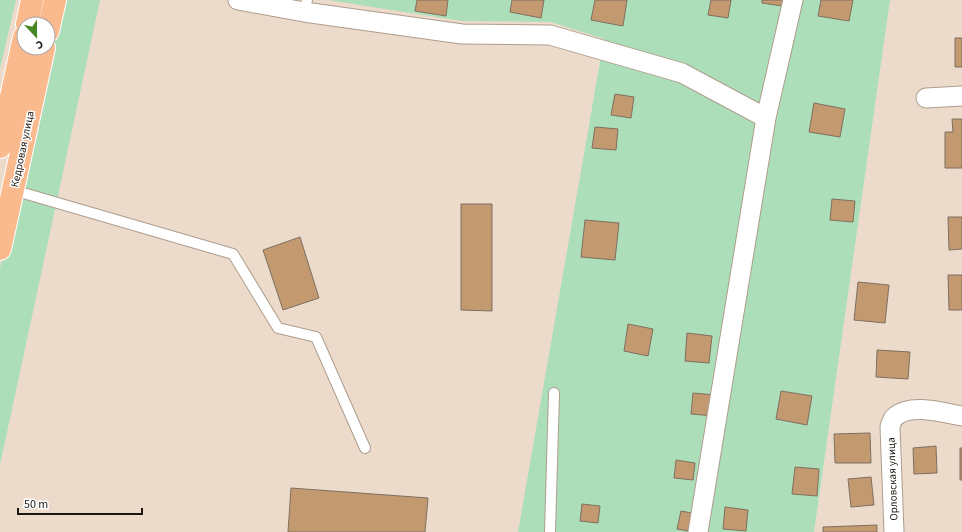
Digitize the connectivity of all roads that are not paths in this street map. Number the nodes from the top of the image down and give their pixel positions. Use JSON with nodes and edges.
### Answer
{"nodes":[{"id":1,"x":32,"y":0,"type":"edge"},
{"id":2,"x":55,"y":0,"type":"edge"},
{"id":3,"x":238,"y":0,"type":"edge"},
{"id":4,"x":793,"y":0,"type":"edge"},
{"id":5,"x":306,"y":6,"type":"edge"},
{"id":6,"x":29,"y":16,"type":"edge"},
{"id":7,"x":51,"y":16,"type":"edge"},
{"id":8,"x":20,"y":56,"type":"edge"},
{"id":9,"x":42,"y":56,"type":"edge"},
{"id":10,"x":962,"y":96,"type":"edge"},
{"id":11,"x":926,"y":98,"type":"dead end"},
{"id":12,"x":766,"y":118,"type":"junction"},
{"id":13,"x":0,"y":147,"type":"edge"},
{"id":14,"x":13,"y":190,"type":"junction"},
{"id":15,"x":0,"y":249,"type":"edge"},
{"id":16,"x":554,"y":393,"type":"dead end"},
{"id":17,"x":962,"y":416,"type":"edge"},
{"id":18,"x":365,"y":448,"type":"dead end"},
{"id":19,"x":550,"y":532,"type":"edge"},
{"id":20,"x":698,"y":532,"type":"edge"},
{"id":21,"x":894,"y":532,"type":"edge"}],
"edges":[{"from":1,"to":6,"type":"main road"},
{"from":2,"to":7,"type":"main road"},
{"from":3,"to":5,"type":"street"},
{"from":4,"to":12,"type":"street"},
{"from":5,"to":12,"type":"street"},
{"from":8,"to":13,"type":"main road","name":"Кедровая улица"},
{"from":9,"to":14,"type":"main road","name":"Кедровая улица"},
{"from":10,"to":11,"type":"street"},
{"from":12,"to":20,"type":"street"},
{"from":14,"to":15,"type":"main road","name":"Кедровая улица"},
{"from":14,"to":18,"type":"lane"},
{"from":16,"to":19,"type":"lane"},
{"from":17,"to":21,"type":"street","name":"Орловская улица"}]}
